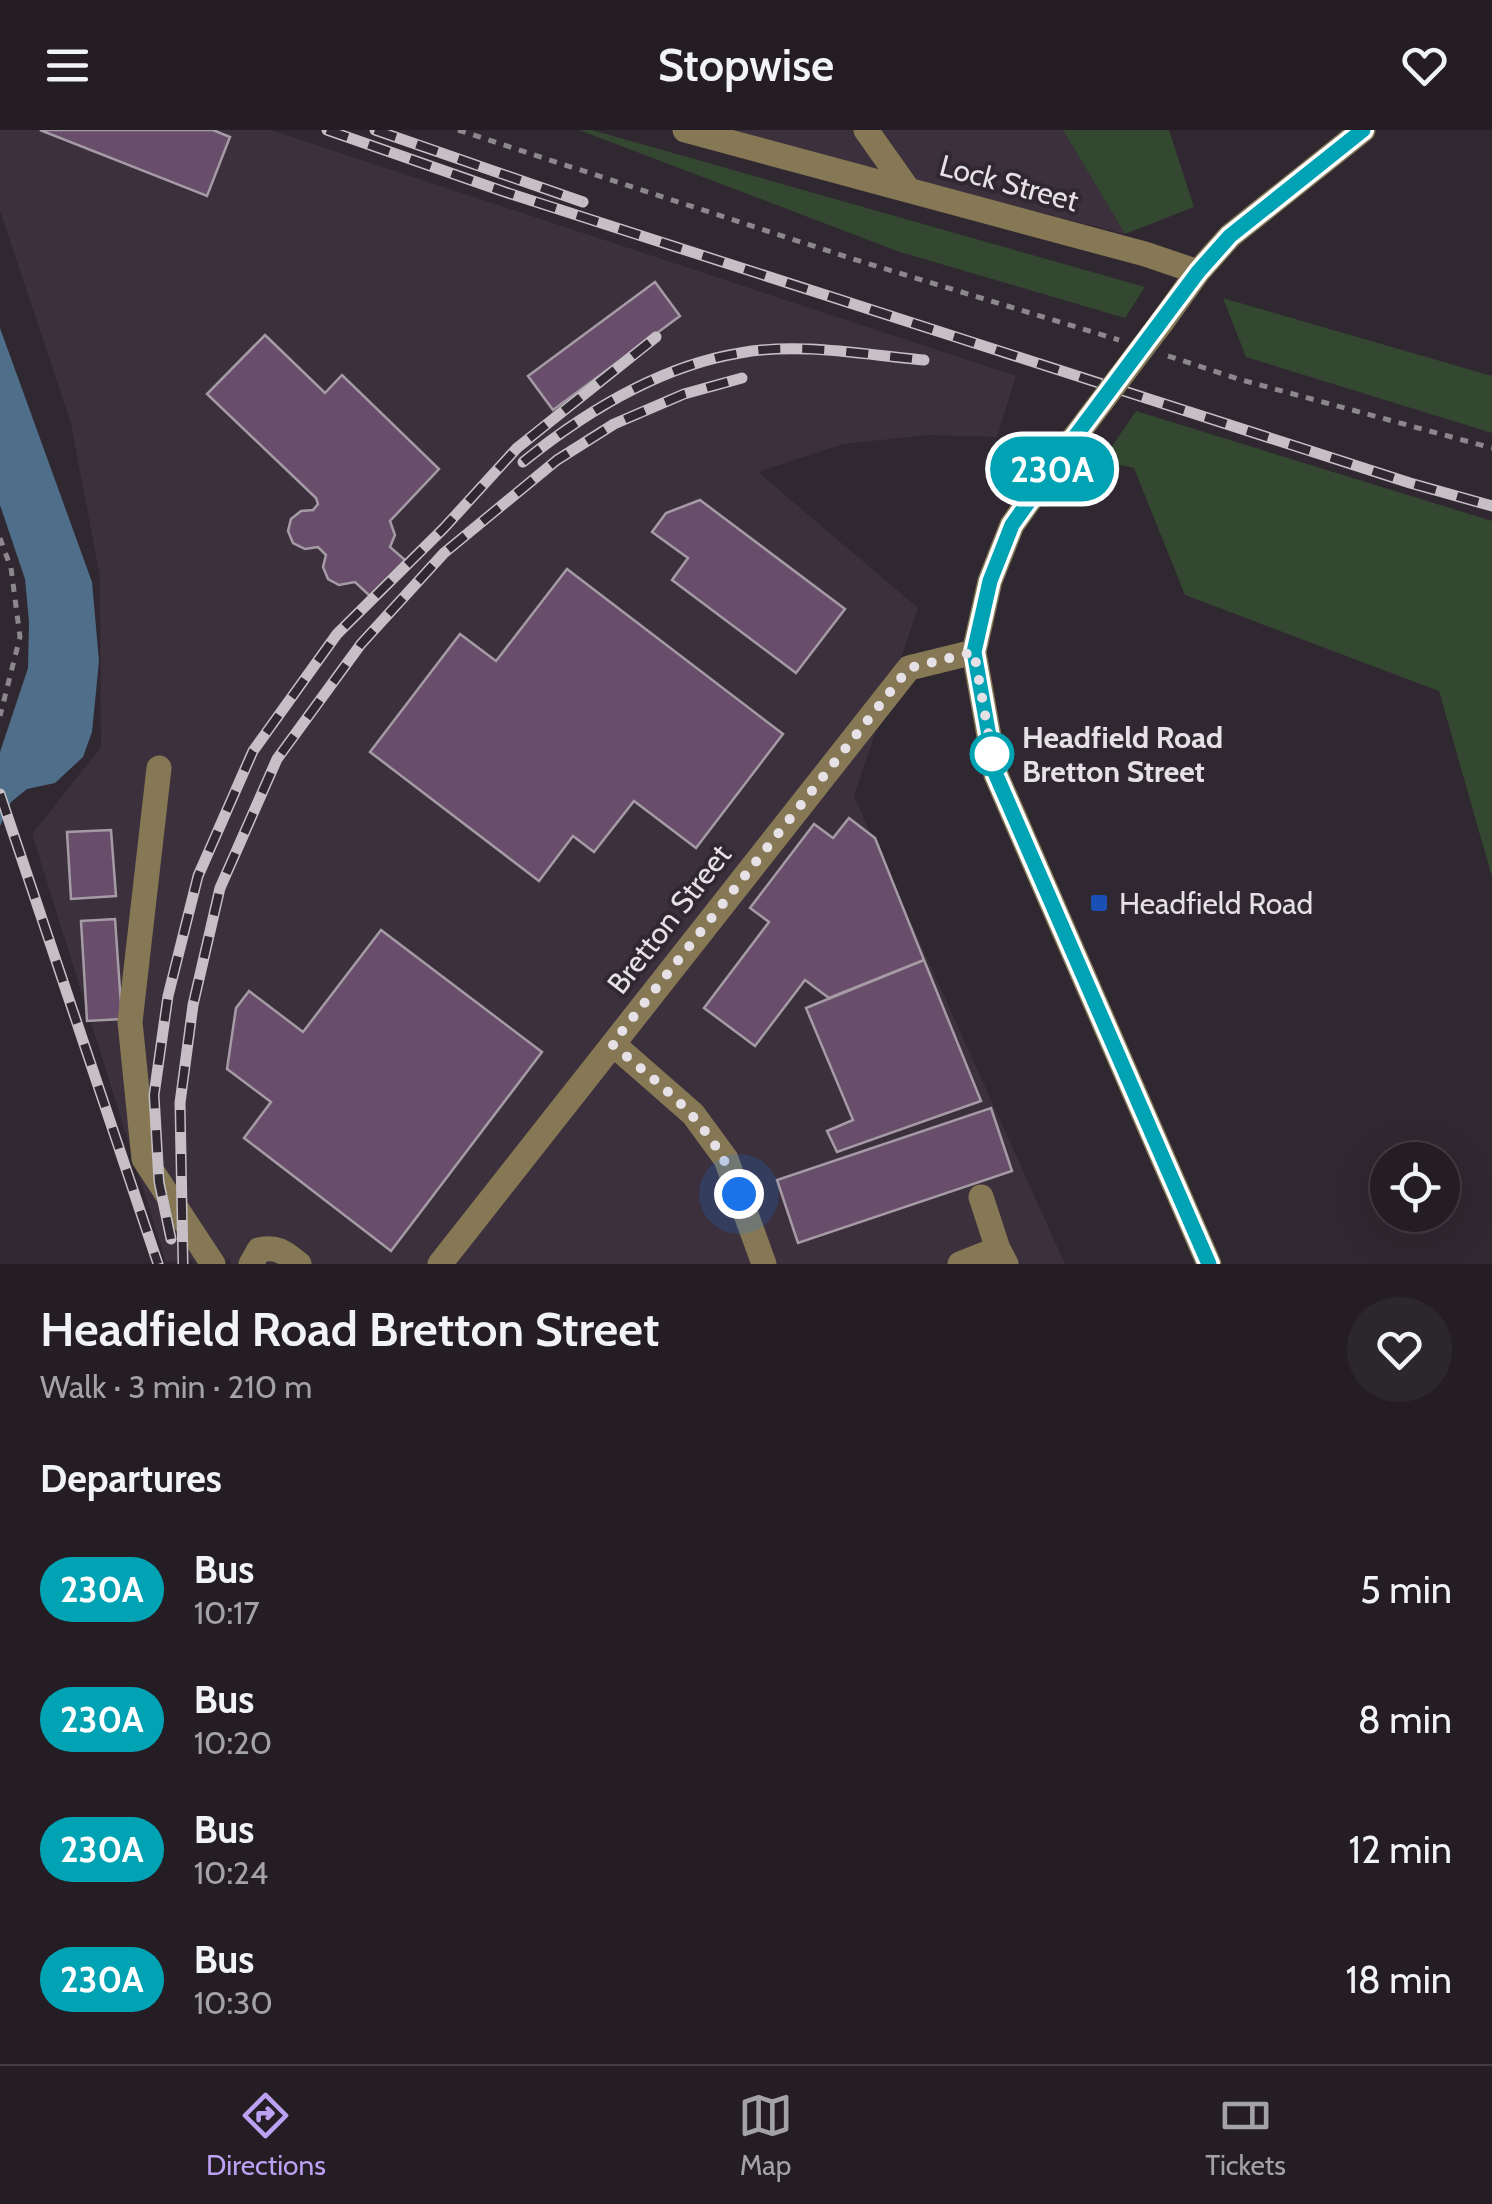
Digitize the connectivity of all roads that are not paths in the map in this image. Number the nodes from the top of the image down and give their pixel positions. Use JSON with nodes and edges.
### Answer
{"nodes":[{"id":1,"x":685,"y":130,"type":"edge"},
{"id":2,"x":866,"y":130,"type":"edge"},
{"id":3,"x":1363,"y":130,"type":"edge"},
{"id":4,"x":906,"y":188,"type":"junction"},
{"id":5,"x":1198,"y":272,"type":"junction"},
{"id":6,"x":974,"y":652,"type":"junction"},
{"id":7,"x":159,"y":768,"type":"dead end"},
{"id":8,"x":612,"y":1044,"type":"junction"},
{"id":9,"x":980,"y":1197,"type":"dead end"},
{"id":10,"x":1002,"y":1256,"type":"edge"},
{"id":11,"x":213,"y":1264,"type":"edge"},
{"id":12,"x":251,"y":1264,"type":"edge"},
{"id":13,"x":300,"y":1264,"type":"edge"},
{"id":14,"x":440,"y":1264,"type":"edge"},
{"id":15,"x":764,"y":1264,"type":"edge"},
{"id":16,"x":960,"y":1264,"type":"edge"},
{"id":17,"x":1209,"y":1264,"type":"edge"}],
"edges":[{"from":1,"to":4,"type":"street","name":"Lock Street"},
{"from":2,"to":4,"type":"street"},
{"from":3,"to":5,"type":"street"},
{"from":4,"to":5,"type":"street","name":"Lock Street"},
{"from":5,"to":6,"type":"street","bridge":true},
{"from":6,"to":8,"type":"street","name":"Bretton Street"},
{"from":6,"to":17,"type":"street"},
{"from":7,"to":11,"type":"street"},
{"from":8,"to":14,"type":"street","name":"Bretton Street"},
{"from":8,"to":15,"type":"street"},
{"from":9,"to":10,"type":"street"},
{"from":10,"to":16,"type":"street"},
{"from":12,"to":13,"type":"street"}]}
